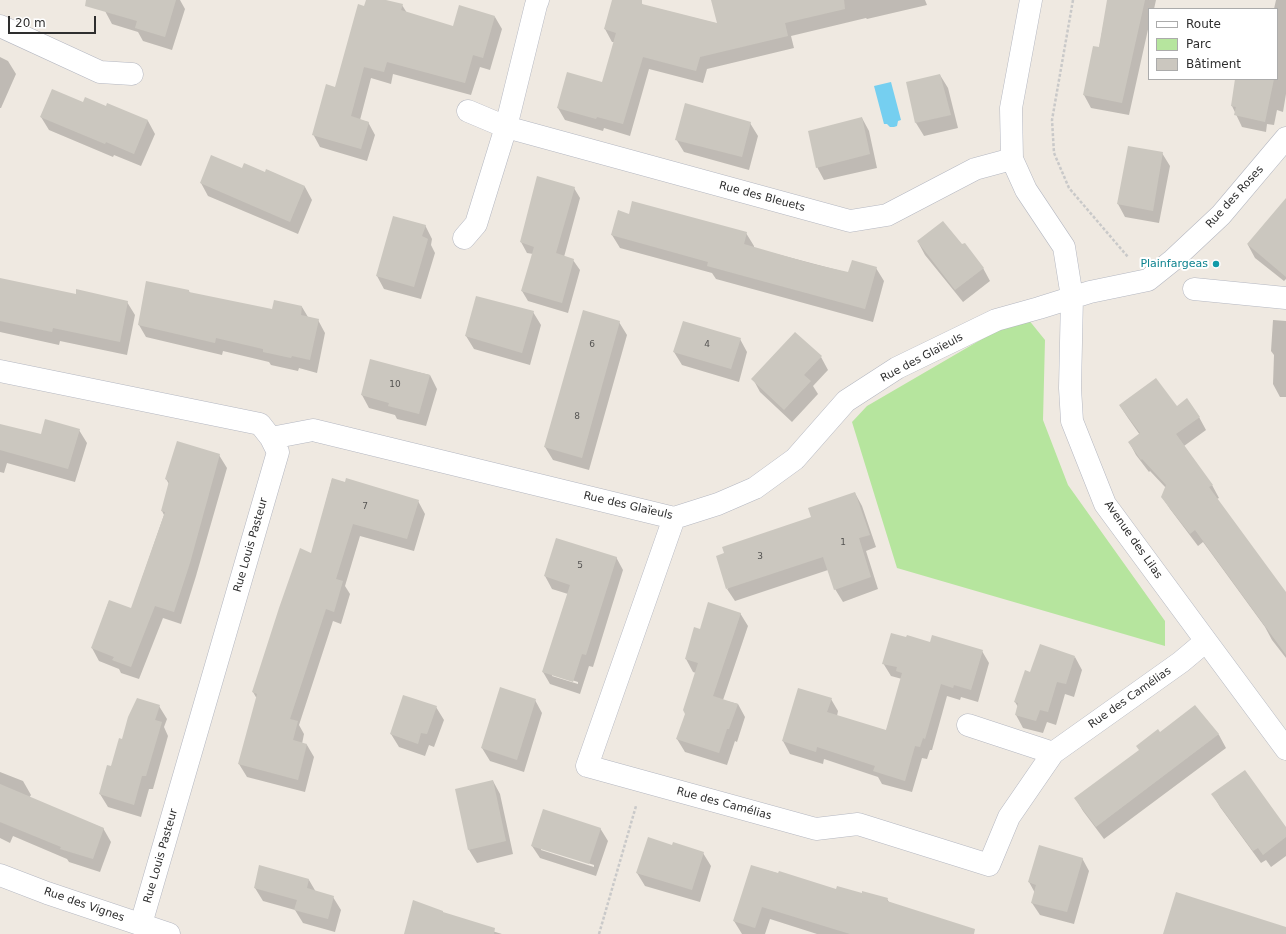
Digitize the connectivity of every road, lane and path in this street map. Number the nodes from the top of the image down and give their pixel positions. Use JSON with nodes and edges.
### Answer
{"nodes":[{"id":1,"x":538,"y":0,"type":"edge"},
{"id":2,"x":1032,"y":0,"type":"edge"},
{"id":3,"x":1073,"y":0,"type":"edge"},
{"id":4,"x":0,"y":26,"type":"edge"},
{"id":5,"x":132,"y":74,"type":"dead end"},
{"id":6,"x":468,"y":112,"type":"dead end"},
{"id":7,"x":506,"y":127,"type":"junction"},
{"id":8,"x":1286,"y":138,"type":"edge"},
{"id":9,"x":1012,"y":159,"type":"junction"},
{"id":10,"x":464,"y":238,"type":"dead end"},
{"id":11,"x":1148,"y":280,"type":"junction"},
{"id":12,"x":1194,"y":289,"type":"dead end"},
{"id":13,"x":1072,"y":297,"type":"junction"},
{"id":14,"x":1286,"y":298,"type":"edge"},
{"id":15,"x":0,"y":371,"type":"edge"},
{"id":16,"x":272,"y":438,"type":"junction"},
{"id":17,"x":674,"y":518,"type":"junction"},
{"id":18,"x":1206,"y":641,"type":"junction"},
{"id":19,"x":968,"y":725,"type":"dead end"},
{"id":20,"x":1286,"y":749,"type":"edge"},
{"id":21,"x":1053,"y":753,"type":"junction"},
{"id":22,"x":642,"y":781,"type":"junction"},
{"id":23,"x":0,"y":875,"type":"edge"},
{"id":24,"x":141,"y":924,"type":"junction"},
{"id":25,"x":169,"y":934,"type":"edge"},
{"id":26,"x":599,"y":934,"type":"edge"}],
"edges":[{"from":1,"to":7,"type":"street"},
{"from":2,"to":9,"type":"street"},
{"from":3,"to":11,"type":"path"},
{"from":4,"to":5,"type":"street"},
{"from":6,"to":7,"type":"street","name":"Rue des Bleuets"},
{"from":7,"to":9,"type":"street","name":"Rue des Bleuets"},
{"from":7,"to":10,"type":"street"},
{"from":8,"to":11,"type":"street","name":"Rue des Roses"},
{"from":9,"to":13,"type":"street","name":"Avenue des Lilas"},
{"from":11,"to":13,"type":"street","name":"Rue des Roses"},
{"from":12,"to":14,"type":"street"},
{"from":13,"to":17,"type":"street","name":"Rue des Glaïeuls"},
{"from":13,"to":18,"type":"street","name":"Avenue des Lilas"},
{"from":15,"to":16,"type":"street","name":"Rue Louis Pasteur"},
{"from":16,"to":17,"type":"street","name":"Rue des Glaïeuls"},
{"from":16,"to":24,"type":"street","name":"Rue Louis Pasteur"},
{"from":17,"to":22,"type":"street","name":"Rue des Camélias"},
{"from":18,"to":20,"type":"street","name":"Avenue des Lilas"},
{"from":18,"to":21,"type":"street","name":"Rue des Camélias"},
{"from":19,"to":21,"type":"street"},
{"from":21,"to":22,"type":"street","name":"Rue des Camélias"},
{"from":22,"to":26,"type":"path"},
{"from":23,"to":24,"type":"street","name":"Rue des Vignes"},
{"from":24,"to":25,"type":"street","name":"Rue des Vignes"}]}
